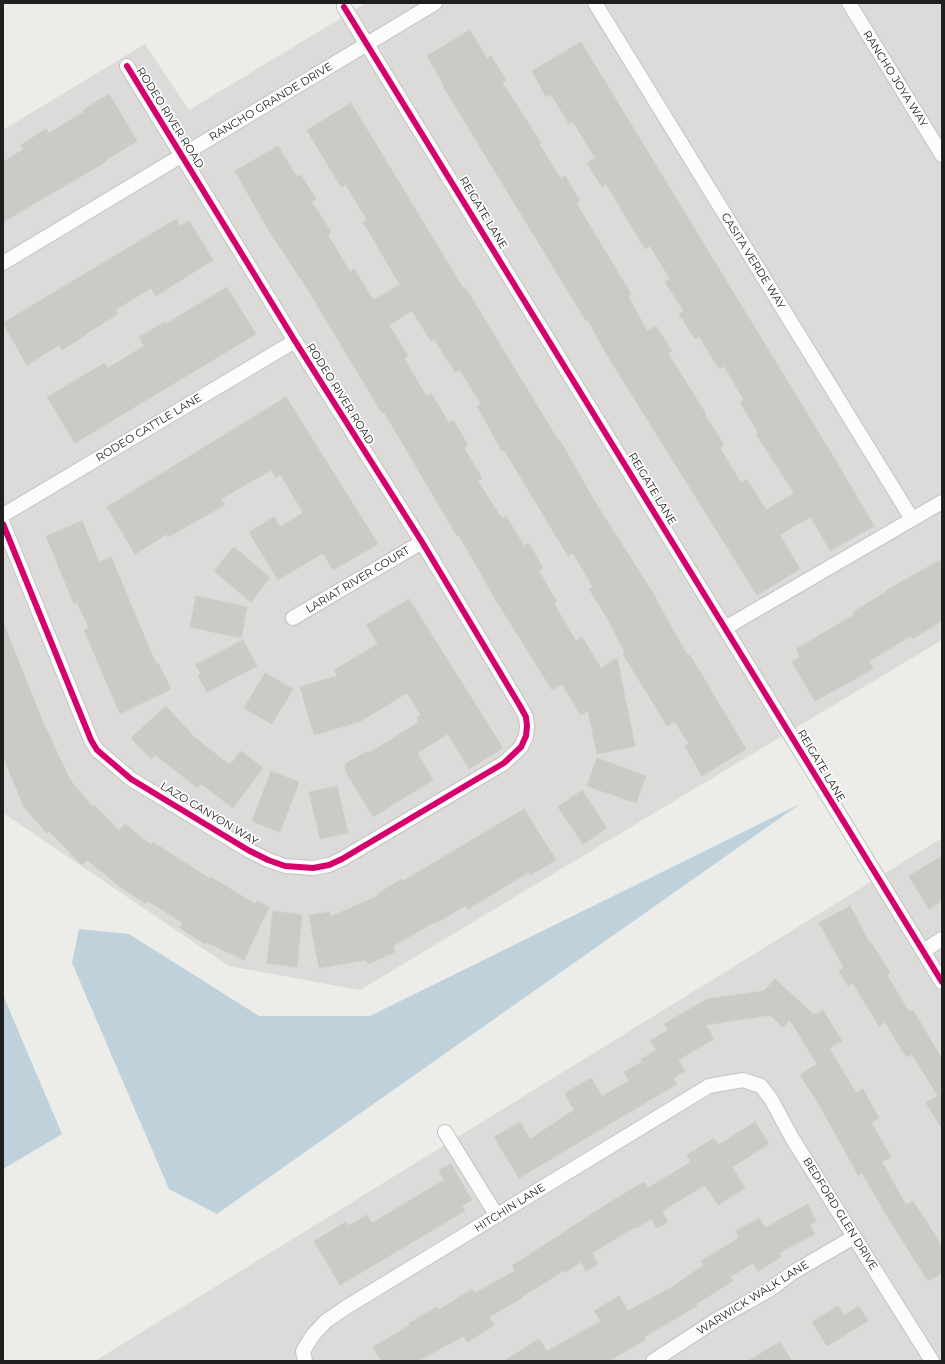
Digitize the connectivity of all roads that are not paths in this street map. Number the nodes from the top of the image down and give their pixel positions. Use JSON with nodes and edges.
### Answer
{"nodes":[{"id":1,"x":436,"y":3,"type":"edge"},
{"id":2,"x":595,"y":3,"type":"edge"},
{"id":3,"x":849,"y":3,"type":"edge"},
{"id":4,"x":344,"y":7,"type":"dead end"},
{"id":5,"x":368,"y":44,"type":"junction"},
{"id":6,"x":127,"y":66,"type":"dead end"},
{"id":7,"x":942,"y":155,"type":"edge"},
{"id":8,"x":182,"y":156,"type":"junction"},
{"id":9,"x":3,"y":263,"type":"edge"},
{"id":10,"x":295,"y":340,"type":"junction"},
{"id":11,"x":942,"y":502,"type":"edge"},
{"id":12,"x":3,"y":515,"type":"edge"},
{"id":13,"x":912,"y":519,"type":"junction"},
{"id":14,"x":3,"y":524,"type":"edge"},
{"id":15,"x":422,"y":542,"type":"junction"},
{"id":16,"x":293,"y":618,"type":"dead end"},
{"id":17,"x":725,"y":628,"type":"junction"},
{"id":18,"x":526,"y":736,"type":"joint"},
{"id":19,"x":942,"y":939,"type":"edge"},
{"id":20,"x":922,"y":950,"type":"junction"},
{"id":21,"x":942,"y":982,"type":"edge"},
{"id":22,"x":739,"y":1081,"type":"joint"},
{"id":23,"x":445,"y":1132,"type":"dead end"},
{"id":24,"x":497,"y":1216,"type":"junction"},
{"id":25,"x":854,"y":1236,"type":"junction"},
{"id":26,"x":305,"y":1361,"type":"edge"},
{"id":27,"x":653,"y":1361,"type":"edge"},
{"id":28,"x":932,"y":1361,"type":"edge"}],
"edges":[{"from":1,"to":5,"type":"street","name":"RANCHO GRANDE DRIVE"},
{"from":2,"to":13,"type":"street","name":"CASITA VERDE WAY"},
{"from":3,"to":7,"type":"street","name":"RANCHO JOYA WAY"},
{"from":4,"to":5,"type":"street","name":"REIGATE LANE"},
{"from":5,"to":8,"type":"street","name":"RANCHO GRANDE DRIVE"},
{"from":5,"to":17,"type":"street","name":"REIGATE LANE"},
{"from":6,"to":8,"type":"street","name":"RODEO RIVER ROAD"},
{"from":8,"to":9,"type":"street","name":"RANCHO GRANDE DRIVE"},
{"from":8,"to":10,"type":"street","name":"RODEO RIVER ROAD"},
{"from":10,"to":12,"type":"street","name":"RODEO CATTLE LANE"},
{"from":10,"to":15,"type":"street","name":"RODEO RIVER ROAD"},
{"from":11,"to":13,"type":"street"},
{"from":13,"to":17,"type":"street"},
{"from":14,"to":18,"type":"street","name":"LAZO CANYON WAY"},
{"from":15,"to":16,"type":"street","name":"LARIAT RIVER COURT"},
{"from":15,"to":18,"type":"street","name":"RODEO RIVER ROAD"},
{"from":17,"to":20,"type":"street","name":"REIGATE LANE"},
{"from":19,"to":20,"type":"street"},
{"from":20,"to":21,"type":"street","name":"REIGATE LANE"},
{"from":22,"to":24,"type":"street","name":"HITCHIN LANE"},
{"from":22,"to":25,"type":"street","name":"BEDFORD GLEN DRIVE"},
{"from":23,"to":24,"type":"street"},
{"from":24,"to":26,"type":"street","name":"HITCHIN LANE"},
{"from":25,"to":27,"type":"street","name":"WARWICK WALK LANE"},
{"from":25,"to":28,"type":"street","name":"BEDFORD GLEN DRIVE"}]}
